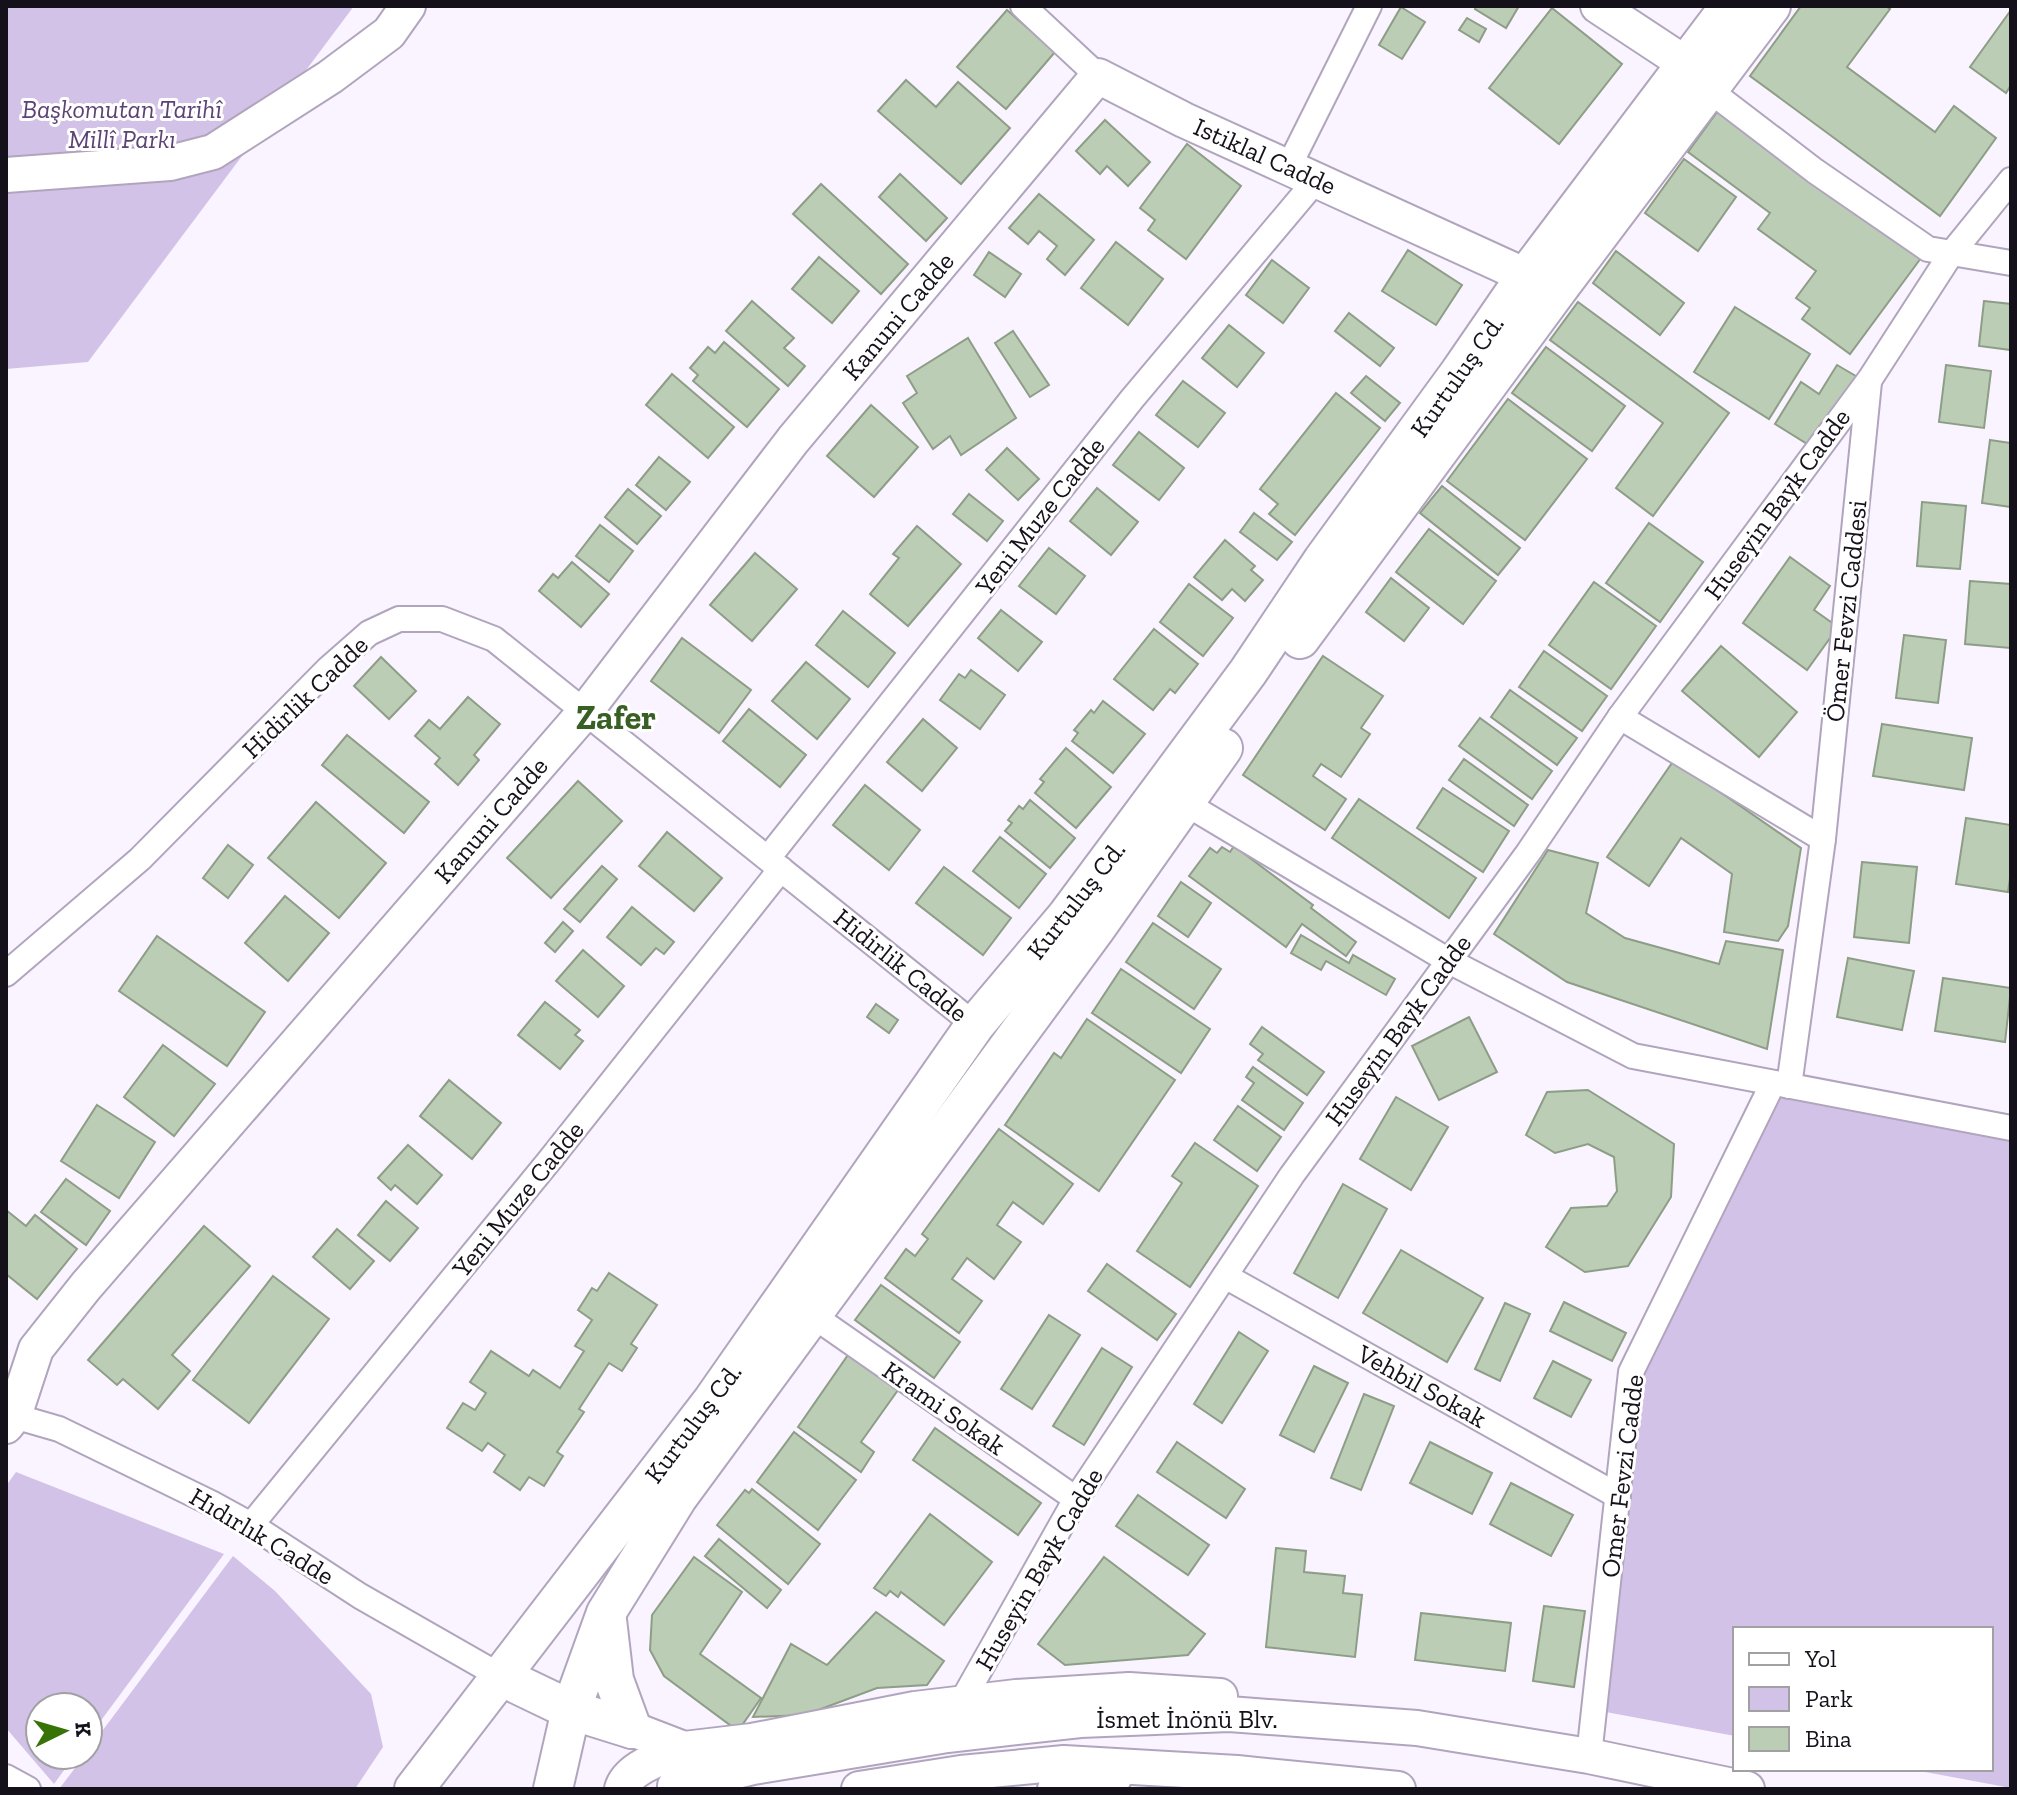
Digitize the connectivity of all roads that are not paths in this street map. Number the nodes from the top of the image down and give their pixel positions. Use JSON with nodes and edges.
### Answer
{"nodes":[{"id":1,"x":408,"y":6,"type":"edge"},
{"id":2,"x":1023,"y":6,"type":"edge"},
{"id":3,"x":1369,"y":6,"type":"edge"},
{"id":4,"x":1598,"y":6,"type":"edge"},
{"id":5,"x":1730,"y":6,"type":"edge"},
{"id":6,"x":1771,"y":6,"type":"edge"},
{"id":7,"x":1098,"y":76,"type":"junction"},
{"id":8,"x":1697,"y":77,"type":"junction"},
{"id":9,"x":1303,"y":172,"type":"junction"},
{"id":10,"x":6,"y":175,"type":"edge"},
{"id":11,"x":2011,"y":180,"type":"edge"},
{"id":12,"x":1951,"y":254,"type":"junction"},
{"id":13,"x":2011,"y":263,"type":"edge"},
{"id":14,"x":1526,"y":276,"type":"junction"},
{"id":15,"x":1870,"y":379,"type":"junction"},
{"id":16,"x":584,"y":713,"type":"junction"},
{"id":17,"x":1620,"y":717,"type":"junction"},
{"id":18,"x":1185,"y":803,"type":"junction"},
{"id":19,"x":1823,"y":839,"type":"junction"},
{"id":20,"x":774,"y":864,"type":"junction"},
{"id":21,"x":1449,"y":961,"type":"junction"},
{"id":22,"x":6,"y":974,"type":"edge"},
{"id":23,"x":975,"y":1025,"type":"junction"},
{"id":24,"x":1781,"y":1084,"type":"junction"},
{"id":25,"x":2011,"y":1128,"type":"edge"},
{"id":26,"x":1225,"y":1276,"type":"junction"},
{"id":27,"x":812,"y":1315,"type":"junction"},
{"id":28,"x":10,"y":1421,"type":"edge"},
{"id":29,"x":1618,"y":1496,"type":"junction"},
{"id":30,"x":1076,"y":1499,"type":"junction"},
{"id":31,"x":251,"y":1525,"type":"junction"},
{"id":32,"x":606,"y":1613,"type":"junction"},
{"id":33,"x":500,"y":1676,"type":"junction"},
{"id":34,"x":961,"y":1703,"type":"junction"},
{"id":35,"x":571,"y":1710,"type":"junction"},
{"id":36,"x":1417,"y":1728,"type":"junction"},
{"id":37,"x":632,"y":1729,"type":"junction"},
{"id":38,"x":684,"y":1749,"type":"junction"},
{"id":39,"x":1589,"y":1756,"type":"junction"},
{"id":40,"x":1160,"y":1769,"type":"junction"},
{"id":41,"x":6,"y":1777,"type":"edge"},
{"id":42,"x":1233,"y":1781,"type":"edge"},
{"id":43,"x":427,"y":1783,"type":"edge"},
{"id":44,"x":675,"y":1786,"type":"dead end"},
{"id":45,"x":28,"y":1789,"type":"edge"},
{"id":46,"x":553,"y":1789,"type":"edge"},
{"id":47,"x":622,"y":1789,"type":"edge"},
{"id":48,"x":859,"y":1789,"type":"edge"},
{"id":49,"x":1055,"y":1789,"type":"edge"},
{"id":50,"x":1398,"y":1789,"type":"edge"},
{"id":51,"x":1747,"y":1789,"type":"edge"}],
"edges":[{"from":1,"to":10,"type":"street"},
{"from":2,"to":7,"type":"street","name":"Istiklal Cadde"},
{"from":3,"to":9,"type":"street","name":"Yeni Muze Cadde"},
{"from":4,"to":8,"type":"street"},
{"from":5,"to":8,"type":"main road","name":"Kurtuluş Cd."},
{"from":6,"to":8,"type":"main road","name":"Kurtuluş Cd."},
{"from":7,"to":9,"type":"street","name":"Istiklal Cadde"},
{"from":7,"to":16,"type":"street","name":"Kanuni Cadde"},
{"from":8,"to":12,"type":"street"},
{"from":8,"to":14,"type":"main road","name":"Kurtuluş Cd."},
{"from":8,"to":18,"type":"main road","name":"Kurtuluş Cd."},
{"from":9,"to":14,"type":"street","name":"Istiklal Cadde"},
{"from":9,"to":20,"type":"street","name":"Yeni Muze Cadde"},
{"from":11,"to":12,"type":"street","name":"Ömer Fevzi Caddesi"},
{"from":12,"to":13,"type":"street"},
{"from":12,"to":15,"type":"street","name":"Ömer Fevzi Caddesi"},
{"from":14,"to":23,"type":"main road","name":"Kurtuluş Cd."},
{"from":15,"to":17,"type":"street","name":"Huseyin Bayk Cadde"},
{"from":15,"to":19,"type":"street","name":"Ömer Fevzi Caddesi"},
{"from":16,"to":20,"type":"street","name":"Hidirlik Cadde"},
{"from":16,"to":22,"type":"street","name":"Hidirlik Cadde"},
{"from":16,"to":28,"type":"street","name":"Kanuni Cadde"},
{"from":17,"to":19,"type":"street"},
{"from":17,"to":21,"type":"street","name":"Huseyin Bayk Cadde"},
{"from":18,"to":21,"type":"street"},
{"from":18,"to":27,"type":"main road","name":"Kurtuluş Cd."},
{"from":19,"to":24,"type":"street","name":"Ömer Fevzi Caddesi"},
{"from":20,"to":23,"type":"street","name":"Hidirlik Cadde"},
{"from":20,"to":31,"type":"street","name":"Yeni Muze Cadde"},
{"from":21,"to":24,"type":"street"},
{"from":21,"to":26,"type":"street","name":"Huseyin Bayk Cadde"},
{"from":23,"to":33,"type":"main road","name":"Kurtuluş Cd."},
{"from":24,"to":25,"type":"street"},
{"from":24,"to":29,"type":"street","name":"Omer Fevzi Cadde"},
{"from":26,"to":29,"type":"street","name":"Vehbil Sokak"},
{"from":26,"to":30,"type":"street","name":"Huseyin Bayk Cadde"},
{"from":27,"to":30,"type":"street","name":"Krami Sokak"},
{"from":27,"to":32,"type":"main road","name":"Kurtuluş Cd."},
{"from":28,"to":31,"type":"street","name":"Hıdırlık Cadde"},
{"from":29,"to":39,"type":"street","name":"Omer Fevzi Cadde"},
{"from":30,"to":34,"type":"street","name":"Huseyin Bayk Cadde"},
{"from":31,"to":33,"type":"street","name":"Hıdırlık Cadde"},
{"from":32,"to":35,"type":"main road","name":"Kurtuluş Cd."},
{"from":32,"to":37,"type":"main road"},
{"from":33,"to":35,"type":"main road"},
{"from":33,"to":43,"type":"main road","name":"Kurtuluş Cd."},
{"from":34,"to":36,"type":"street"},
{"from":34,"to":38,"type":"street"},
{"from":35,"to":37,"type":"main road"},
{"from":35,"to":46,"type":"main road","name":"Kurtuluş Cd."},
{"from":36,"to":39,"type":"street","name":"İsmet İnönü Blv."},
{"from":36,"to":44,"type":"street","name":"İsmet İnönü Blv."},
{"from":37,"to":38,"type":"street"},
{"from":38,"to":47,"type":"street"},
{"from":39,"to":51,"type":"street","name":"İsmet İnönü Blv."},
{"from":40,"to":42,"type":"street","name":"İsmet İnönü Blv."},
{"from":40,"to":48,"type":"street","name":"İsmet İnönü Blv."},
{"from":40,"to":49,"type":"street"},
{"from":41,"to":45,"type":"street"},
{"from":42,"to":50,"type":"street","name":"İsmet İnönü Blv."}]}
